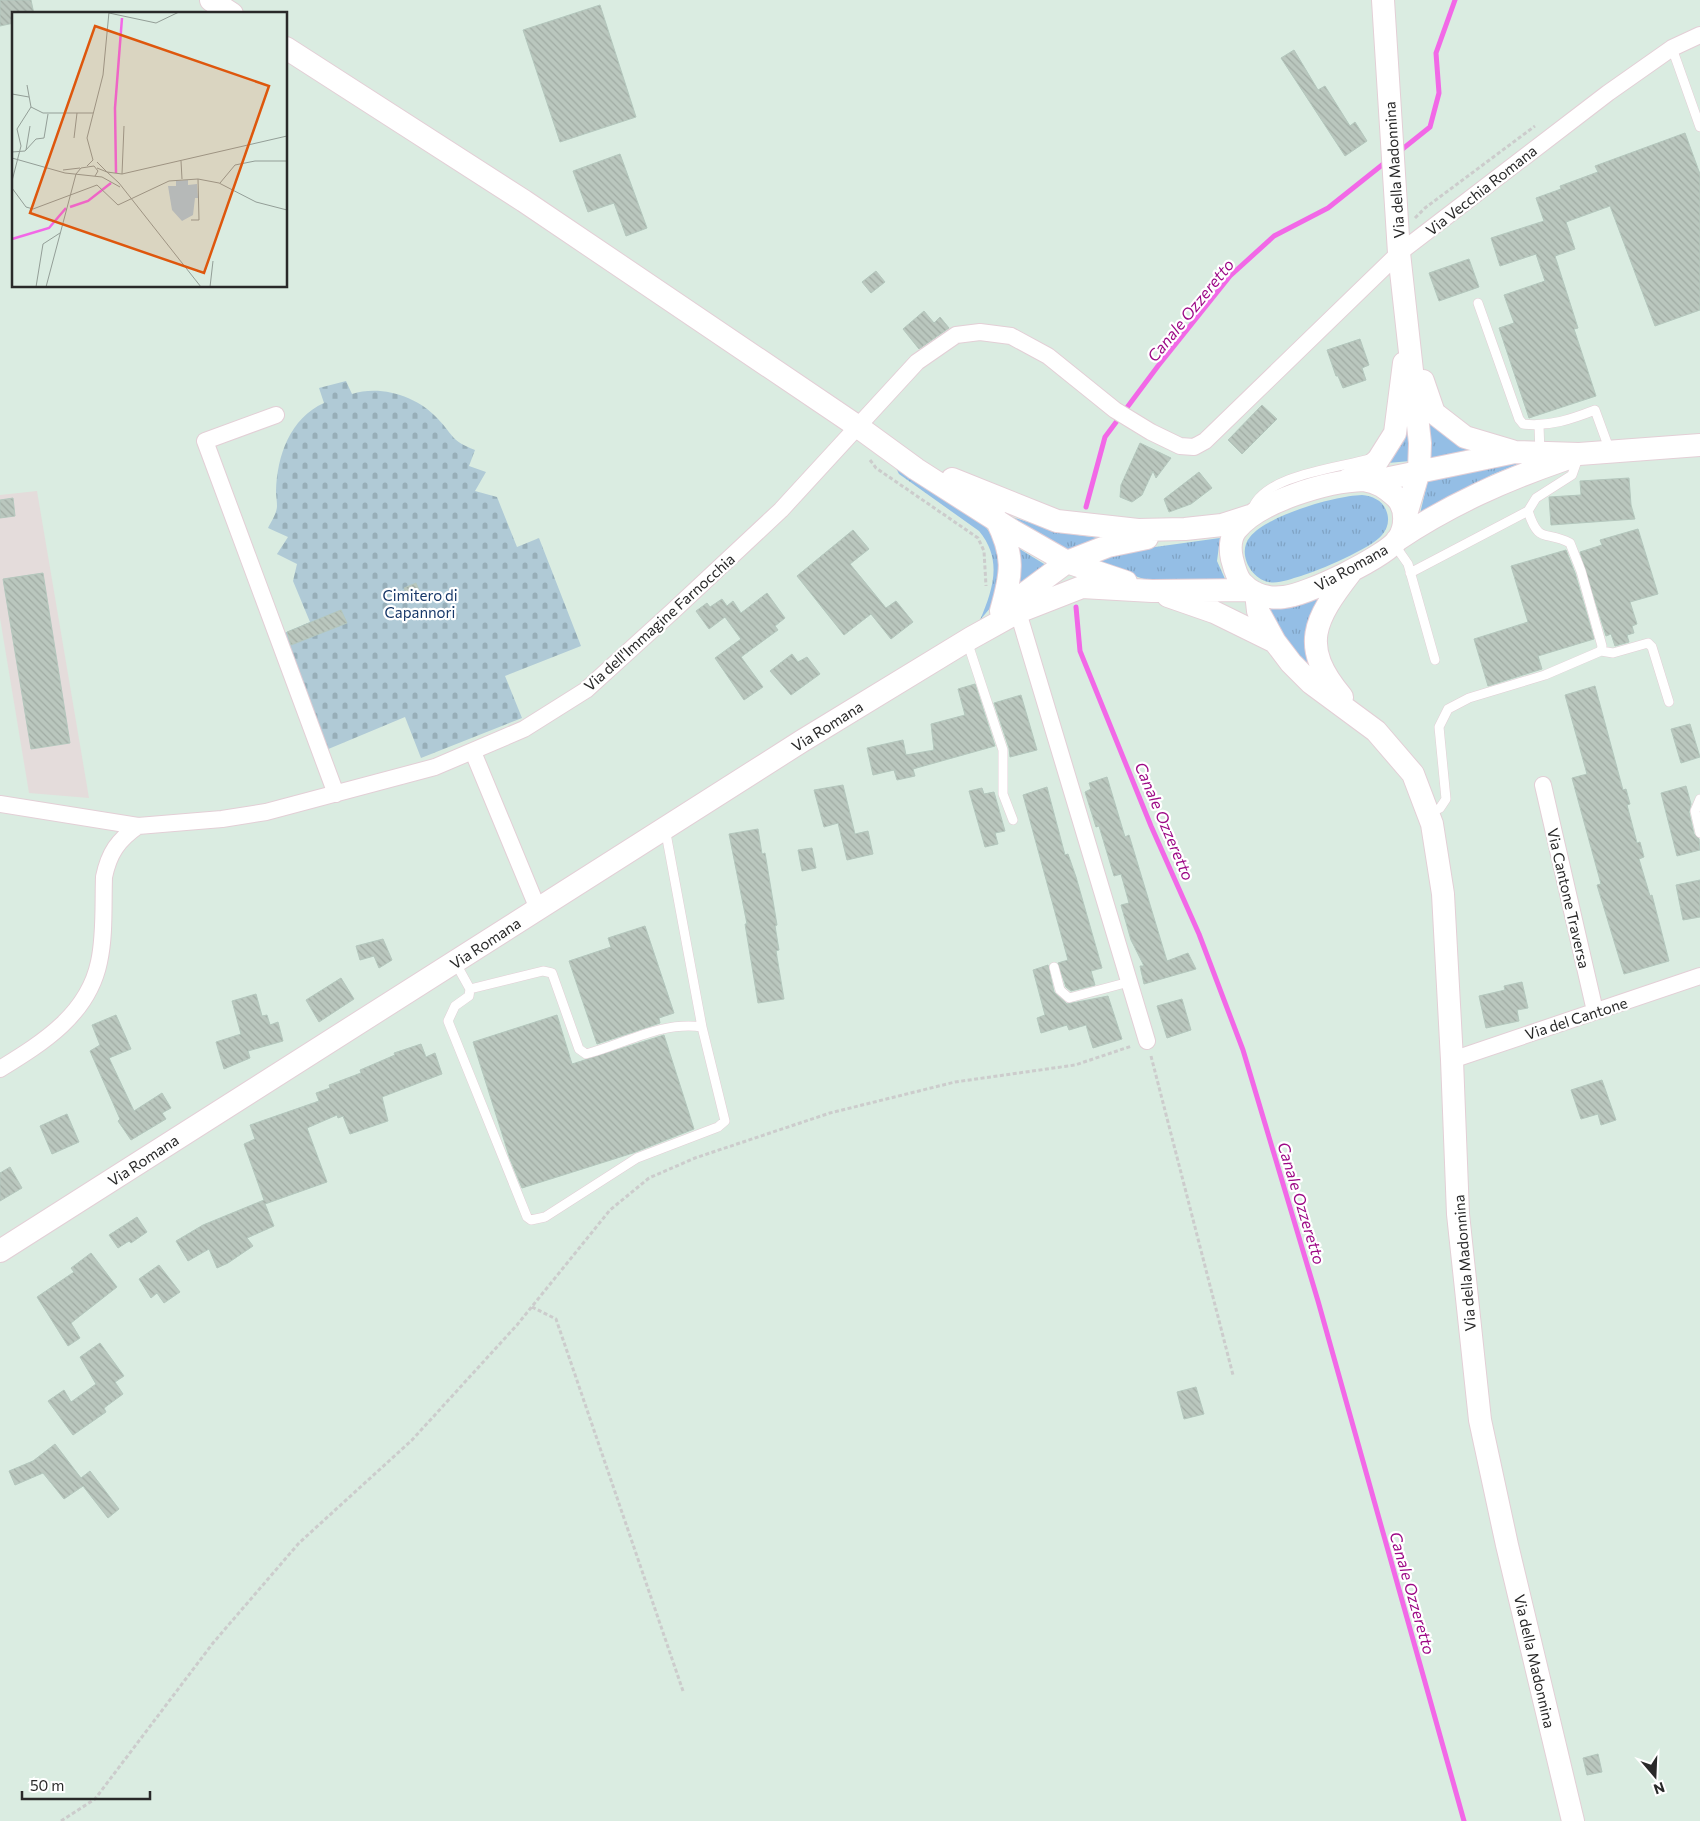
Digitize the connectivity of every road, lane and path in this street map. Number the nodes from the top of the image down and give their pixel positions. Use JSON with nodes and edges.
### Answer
{"nodes":[{"id":1,"x":211,"y":0,"type":"edge"},
{"id":2,"x":1383,"y":0,"type":"edge"},
{"id":3,"x":229,"y":12,"type":"edge"},
{"id":4,"x":1700,"y":35,"type":"edge"},
{"id":5,"x":1672,"y":48,"type":"junction"},
{"id":6,"x":288,"y":49,"type":"edge"},
{"id":7,"x":1700,"y":127,"type":"edge"},
{"id":8,"x":1399,"y":253,"type":"junction"},
{"id":9,"x":1478,"y":303,"type":"dead end"},
{"id":10,"x":1408,"y":340,"type":"junction"},
{"id":11,"x":276,"y":415,"type":"dead end"},
{"id":12,"x":857,"y":426,"type":"junction"},
{"id":13,"x":1539,"y":426,"type":"junction"},
{"id":14,"x":1216,"y":431,"type":"joint"},
{"id":15,"x":879,"y":441,"type":"junction"},
{"id":16,"x":1700,"y":445,"type":"edge"},
{"id":17,"x":1515,"y":452,"type":"junction"},
{"id":18,"x":1610,"y":452,"type":"junction"},
{"id":19,"x":1540,"y":453,"type":"junction"},
{"id":20,"x":1579,"y":454,"type":"junction"},
{"id":21,"x":1381,"y":456,"type":"junction"},
{"id":22,"x":905,"y":459,"type":"junction"},
{"id":23,"x":1419,"y":472,"type":"junction"},
{"id":24,"x":1346,"y":481,"type":"junction"},
{"id":25,"x":1375,"y":482,"type":"junction"},
{"id":26,"x":1528,"y":512,"type":"junction"},
{"id":27,"x":1251,"y":515,"type":"junction"},
{"id":28,"x":1405,"y":518,"type":"junction"},
{"id":29,"x":996,"y":519,"type":"junction"},
{"id":30,"x":1186,"y":530,"type":"junction"},
{"id":31,"x":1396,"y":542,"type":"junction"},
{"id":32,"x":1068,"y":562,"type":"junction"},
{"id":33,"x":1355,"y":568,"type":"junction"},
{"id":34,"x":1410,"y":572,"type":"junction"},
{"id":35,"x":1152,"y":591,"type":"junction"},
{"id":36,"x":986,"y":592,"type":"dead end"},
{"id":37,"x":1252,"y":592,"type":"junction"},
{"id":38,"x":1010,"y":612,"type":"junction"},
{"id":39,"x":969,"y":639,"type":"junction"},
{"id":40,"x":1275,"y":642,"type":"junction"},
{"id":41,"x":1601,"y":651,"type":"junction"},
{"id":42,"x":1435,"y":660,"type":"dead end"},
{"id":43,"x":1669,"y":702,"type":"dead end"},
{"id":44,"x":1360,"y":719,"type":"junction"},
{"id":45,"x":473,"y":752,"type":"junction"},
{"id":46,"x":1543,"y":785,"type":"dead end"},
{"id":47,"x":336,"y":794,"type":"junction"},
{"id":48,"x":1700,"y":799,"type":"edge"},
{"id":49,"x":0,"y":804,"type":"edge"},
{"id":50,"x":1428,"y":814,"type":"junction"},
{"id":51,"x":1013,"y":820,"type":"dead end"},
{"id":52,"x":138,"y":826,"type":"junction"},
{"id":53,"x":665,"y":828,"type":"junction"},
{"id":54,"x":1700,"y":832,"type":"edge"},
{"id":55,"x":538,"y":909,"type":"junction"},
{"id":56,"x":454,"y":962,"type":"junction"},
{"id":57,"x":1054,"y":967,"type":"dead end"},
{"id":58,"x":1700,"y":976,"type":"edge"},
{"id":59,"x":1129,"y":982,"type":"junction"},
{"id":60,"x":470,"y":989,"type":"junction"},
{"id":61,"x":1595,"y":1011,"type":"junction"},
{"id":62,"x":702,"y":1027,"type":"junction"},
{"id":63,"x":1147,"y":1041,"type":"junction"},
{"id":64,"x":1452,"y":1060,"type":"junction"},
{"id":65,"x":0,"y":1069,"type":"edge"},
{"id":66,"x":0,"y":1251,"type":"edge"},
{"id":67,"x":532,"y":1307,"type":"junction"},
{"id":68,"x":1233,"y":1375,"type":"dead end"},
{"id":69,"x":683,"y":1691,"type":"dead end"},
{"id":70,"x":61,"y":1821,"type":"edge"},
{"id":71,"x":1573,"y":1821,"type":"edge"}],
"edges":[{"from":1,"to":3,"type":"main road"},
{"from":2,"to":8,"type":"main road","name":"Via della Madonnina"},
{"from":4,"to":5,"type":"street","name":"Via Vecchia Romana"},
{"from":5,"to":7,"type":"lane"},
{"from":5,"to":8,"type":"street","name":"Via Vecchia Romana"},
{"from":6,"to":12,"type":"main road"},
{"from":8,"to":10,"type":"main road","name":"Via della Madonnina"},
{"from":8,"to":14,"type":"street","name":"Via Vecchia Romana"},
{"from":9,"to":13,"type":"lane"},
{"from":10,"to":17,"type":"main road"},
{"from":10,"to":21,"type":"main road"},
{"from":10,"to":23,"type":"main road","name":"Via Romana"},
{"from":11,"to":47,"type":"street"},
{"from":12,"to":14,"type":"street","name":"Via dell'Immagine Farnocchia"},
{"from":12,"to":15,"type":"main road"},
{"from":12,"to":45,"type":"street","name":"Via dell'Immagine Farnocchia"},
{"from":13,"to":18,"type":"lane"},
{"from":13,"to":19,"type":"lane"},
{"from":15,"to":22,"type":"main road"},
{"from":15,"to":36,"type":"path"},
{"from":16,"to":18,"type":"main road"},
{"from":17,"to":19,"type":"main road"},
{"from":17,"to":23,"type":"main road"},
{"from":18,"to":20,"type":"main road"},
{"from":19,"to":20,"type":"main road"},
{"from":20,"to":26,"type":"lane"},
{"from":20,"to":31,"type":"main road"},
{"from":21,"to":24,"type":"main road"},
{"from":21,"to":27,"type":"lane"},
{"from":22,"to":29,"type":"main road"},
{"from":22,"to":30,"type":"main road"},
{"from":23,"to":25,"type":"main road"},
{"from":23,"to":28,"type":"main road","name":"Via Romana"},
{"from":24,"to":25,"type":"main road"},
{"from":24,"to":27,"type":"main road"},
{"from":25,"to":28,"type":"main road"},
{"from":26,"to":34,"type":"lane"},
{"from":26,"to":41,"type":"lane"},
{"from":27,"to":30,"type":"main road"},
{"from":27,"to":37,"type":"main road"},
{"from":28,"to":31,"type":"main road","name":"Via Romana"},
{"from":29,"to":32,"type":"main road"},
{"from":29,"to":38,"type":"main road"},
{"from":30,"to":32,"type":"main road"},
{"from":31,"to":33,"type":"main road","name":"Via Romana"},
{"from":31,"to":34,"type":"lane"},
{"from":32,"to":35,"type":"main road"},
{"from":32,"to":38,"type":"main road"},
{"from":33,"to":37,"type":"main road","name":"Via Romana"},
{"from":33,"to":44,"type":"main road"},
{"from":34,"to":42,"type":"lane"},
{"from":35,"to":37,"type":"main road","name":"Via Romana"},
{"from":35,"to":38,"type":"main road"},
{"from":35,"to":40,"type":"main road"},
{"from":37,"to":40,"type":"main road"},
{"from":38,"to":39,"type":"main road","name":"Via Romana"},
{"from":38,"to":59,"type":"street"},
{"from":39,"to":51,"type":"lane"},
{"from":39,"to":53,"type":"main road","name":"Via Romana"},
{"from":40,"to":44,"type":"main road"},
{"from":41,"to":43,"type":"lane"},
{"from":41,"to":50,"type":"lane"},
{"from":44,"to":50,"type":"main road","name":"Via della Madonnina"},
{"from":45,"to":47,"type":"street","name":"Via dell'Immagine Farnocchia"},
{"from":45,"to":55,"type":"street"},
{"from":46,"to":61,"type":"street","name":"Via Cantone Traversa"},
{"from":47,"to":52,"type":"street","name":"Via dell'Immagine Farnocchia"},
{"from":48,"to":54,"type":"lane"},
{"from":49,"to":52,"type":"street","name":"Via dell'Immagine Farnocchia"},
{"from":50,"to":64,"type":"main road","name":"Via della Madonnina"},
{"from":52,"to":65,"type":"street"},
{"from":53,"to":55,"type":"main road","name":"Via Romana"},
{"from":53,"to":62,"type":"lane"},
{"from":55,"to":56,"type":"main road","name":"Via Romana"},
{"from":56,"to":60,"type":"lane"},
{"from":56,"to":66,"type":"main road","name":"Via Romana"},
{"from":57,"to":59,"type":"lane"},
{"from":58,"to":61,"type":"street","name":"Via del Cantone"},
{"from":59,"to":63,"type":"street"},
{"from":60,"to":62,"type":"lane"},
{"from":60,"to":62,"type":"lane"},
{"from":61,"to":64,"type":"street","name":"Via del Cantone"},
{"from":63,"to":67,"type":"path"},
{"from":63,"to":68,"type":"path"},
{"from":64,"to":71,"type":"main road","name":"Via della Madonnina"},
{"from":67,"to":69,"type":"path"},
{"from":67,"to":70,"type":"path"}]}
